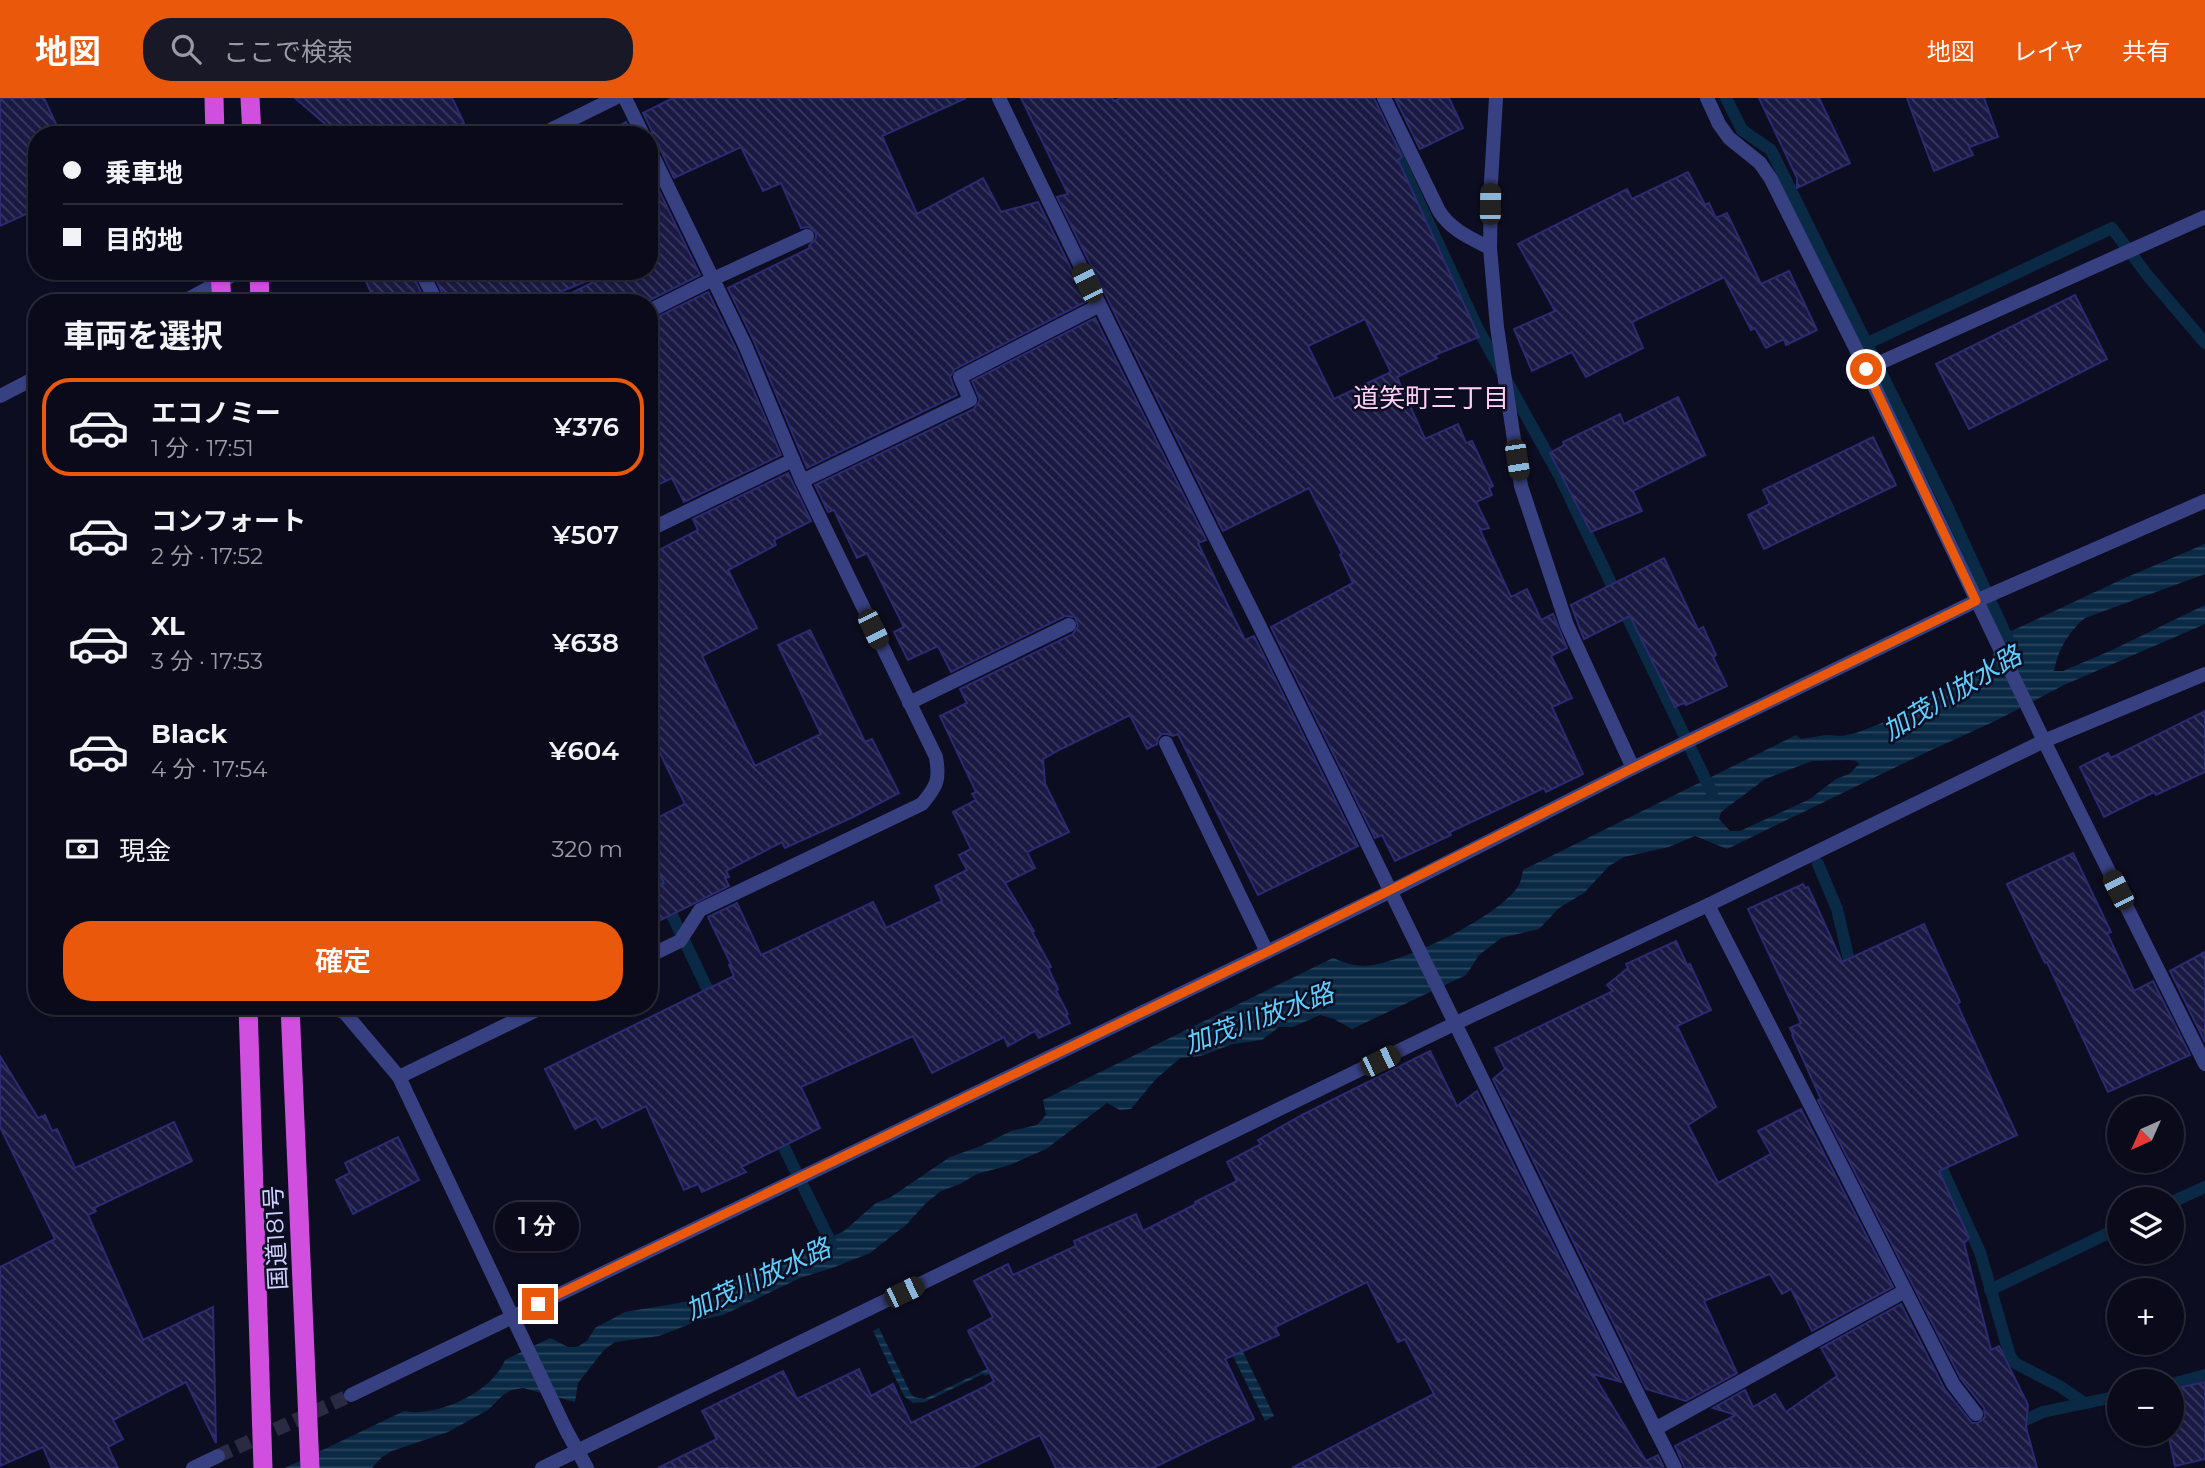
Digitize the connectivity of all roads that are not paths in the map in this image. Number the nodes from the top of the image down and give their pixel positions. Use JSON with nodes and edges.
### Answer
{"nodes":[{"id":1,"x":214,"y":98,"type":"edge"},
{"id":2,"x":250,"y":98,"type":"edge"},
{"id":3,"x":615,"y":98,"type":"edge"},
{"id":4,"x":625,"y":98,"type":"edge"},
{"id":5,"x":999,"y":98,"type":"edge"},
{"id":6,"x":1384,"y":98,"type":"edge"},
{"id":7,"x":1496,"y":98,"type":"edge"},
{"id":8,"x":1707,"y":98,"type":"edge"},
{"id":9,"x":215,"y":126,"type":"edge"},
{"id":10,"x":252,"y":126,"type":"edge"},
{"id":11,"x":558,"y":126,"type":"edge"},
{"id":12,"x":639,"y":126,"type":"edge"},
{"id":13,"x":658,"y":166,"type":"edge"},
{"id":14,"x":2205,"y":217,"type":"edge"},
{"id":15,"x":807,"y":236,"type":"dead end"},
{"id":16,"x":1490,"y":248,"type":"junction"},
{"id":17,"x":713,"y":279,"type":"junction"},
{"id":18,"x":215,"y":280,"type":"edge"},
{"id":19,"x":194,"y":294,"type":"edge"},
{"id":20,"x":1098,"y":306,"type":"junction"},
{"id":21,"x":658,"y":307,"type":"edge"},
{"id":22,"x":1866,"y":369,"type":"junction"},
{"id":23,"x":28,"y":382,"type":"edge"},
{"id":24,"x":0,"y":396,"type":"edge"},
{"id":25,"x":793,"y":460,"type":"junction"},
{"id":26,"x":802,"y":481,"type":"junction"},
{"id":27,"x":2205,"y":500,"type":"edge"},
{"id":28,"x":658,"y":526,"type":"edge"},
{"id":29,"x":1976,"y":601,"type":"junction"},
{"id":30,"x":1069,"y":625,"type":"dead end"},
{"id":31,"x":2205,"y":674,"type":"edge"},
{"id":32,"x":909,"y":703,"type":"junction"},
{"id":33,"x":2044,"y":741,"type":"junction"},
{"id":34,"x":1166,"y":743,"type":"dead end"},
{"id":35,"x":1633,"y":768,"type":"junction"},
{"id":36,"x":1394,"y":898,"type":"junction"},
{"id":37,"x":1707,"y":905,"type":"junction"},
{"id":38,"x":658,"y":952,"type":"edge"},
{"id":39,"x":1267,"y":952,"type":"junction"},
{"id":40,"x":248,"y":1015,"type":"edge"},
{"id":41,"x":290,"y":1015,"type":"edge"},
{"id":42,"x":347,"y":1015,"type":"edge"},
{"id":43,"x":526,"y":1015,"type":"edge"},
{"id":44,"x":1452,"y":1017,"type":"junction"},
{"id":45,"x":2205,"y":1064,"type":"edge"},
{"id":46,"x":399,"y":1077,"type":"junction"},
{"id":47,"x":1905,"y":1292,"type":"junction"},
{"id":48,"x":517,"y":1322,"type":"junction"},
{"id":49,"x":351,"y":1395,"type":"tunnel mouth"},
{"id":50,"x":1976,"y":1415,"type":"dead end"},
{"id":51,"x":1655,"y":1429,"type":"junction"},
{"id":52,"x":578,"y":1450,"type":"junction"},
{"id":53,"x":218,"y":1456,"type":"tunnel mouth"},
{"id":54,"x":193,"y":1468,"type":"edge"},
{"id":55,"x":263,"y":1468,"type":"edge"},
{"id":56,"x":310,"y":1468,"type":"edge"},
{"id":57,"x":542,"y":1468,"type":"edge"},
{"id":58,"x":587,"y":1468,"type":"edge"},
{"id":59,"x":1675,"y":1468,"type":"edge"}],
"edges":[{"from":1,"to":9,"type":"highway"},
{"from":2,"to":10,"type":"highway"},
{"from":3,"to":11,"type":"street"},
{"from":4,"to":12,"type":"street"},
{"from":5,"to":20,"type":"street"},
{"from":6,"to":16,"type":"street"},
{"from":7,"to":16,"type":"street"},
{"from":8,"to":22,"type":"street"},
{"from":13,"to":17,"type":"street"},
{"from":14,"to":22,"type":"street"},
{"from":15,"to":17,"type":"street"},
{"from":16,"to":35,"type":"street"},
{"from":17,"to":21,"type":"street"},
{"from":17,"to":25,"type":"street"},
{"from":18,"to":19,"type":"street"},
{"from":20,"to":26,"type":"street"},
{"from":20,"to":36,"type":"street"},
{"from":22,"to":29,"type":"street"},
{"from":23,"to":24,"type":"street"},
{"from":25,"to":26,"type":"street"},
{"from":25,"to":28,"type":"street"},
{"from":26,"to":32,"type":"street"},
{"from":27,"to":29,"type":"street"},
{"from":29,"to":33,"type":"street"},
{"from":29,"to":35,"type":"street"},
{"from":30,"to":32,"type":"street"},
{"from":31,"to":33,"type":"street"},
{"from":32,"to":38,"type":"street"},
{"from":33,"to":37,"type":"street"},
{"from":33,"to":45,"type":"street"},
{"from":34,"to":39,"type":"street"},
{"from":35,"to":36,"type":"street"},
{"from":36,"to":39,"type":"street"},
{"from":36,"to":44,"type":"street"},
{"from":37,"to":44,"type":"street"},
{"from":37,"to":47,"type":"street"},
{"from":39,"to":48,"type":"street"},
{"from":40,"to":55,"type":"highway","name":"国道181号"},
{"from":41,"to":56,"type":"highway","name":"国道181号"},
{"from":42,"to":46,"type":"street"},
{"from":43,"to":46,"type":"street"},
{"from":44,"to":51,"type":"street"},
{"from":44,"to":52,"type":"street"},
{"from":46,"to":48,"type":"street"},
{"from":47,"to":50,"type":"street"},
{"from":47,"to":51,"type":"street"},
{"from":48,"to":49,"type":"street"},
{"from":48,"to":52,"type":"street"},
{"from":51,"to":59,"type":"street"},
{"from":52,"to":57,"type":"street"},
{"from":52,"to":58,"type":"street"},
{"from":53,"to":54,"type":"street"}]}
